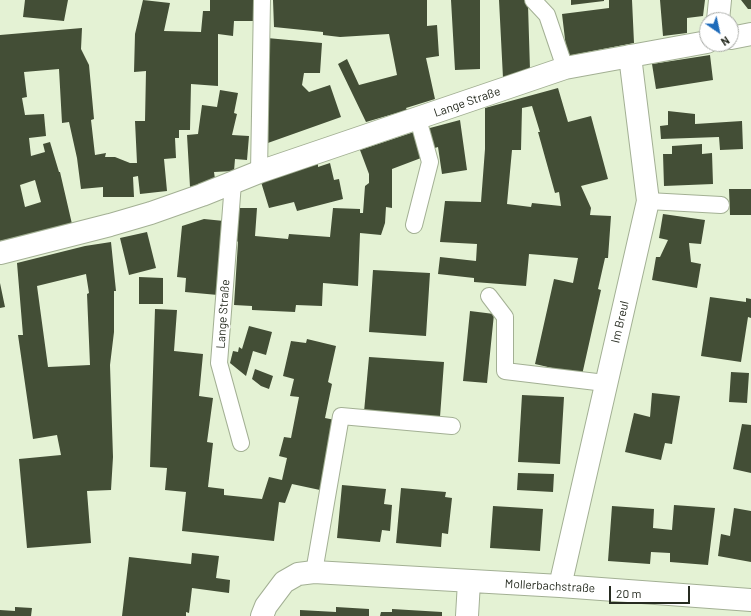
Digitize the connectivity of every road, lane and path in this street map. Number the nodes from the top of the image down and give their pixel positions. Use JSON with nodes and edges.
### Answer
{"nodes":[{"id":1,"x":262,"y":0,"type":"edge"},
{"id":2,"x":533,"y":0,"type":"edge"},
{"id":3,"x":720,"y":0,"type":"edge"},
{"id":4,"x":719,"y":12,"type":"edge"},
{"id":5,"x":751,"y":34,"type":"edge"},
{"id":6,"x":739,"y":36,"type":"edge"},
{"id":7,"x":699,"y":43,"type":"edge"},
{"id":8,"x":630,"y":56,"type":"junction"},
{"id":9,"x":565,"y":68,"type":"junction"},
{"id":10,"x":418,"y":119,"type":"junction"},
{"id":11,"x":259,"y":172,"type":"junction"},
{"id":12,"x":233,"y":183,"type":"junction"},
{"id":13,"x":648,"y":201,"type":"junction"},
{"id":14,"x":721,"y":205,"type":"dead end"},
{"id":15,"x":414,"y":225,"type":"dead end"},
{"id":16,"x":0,"y":253,"type":"edge"},
{"id":17,"x":489,"y":296,"type":"dead end"},
{"id":18,"x":605,"y":383,"type":"junction"},
{"id":19,"x":452,"y":426,"type":"dead end"},
{"id":20,"x":241,"y":443,"type":"dead end"},
{"id":21,"x":314,"y":572,"type":"junction"},
{"id":22,"x":469,"y":582,"type":"junction"},
{"id":23,"x":560,"y":586,"type":"junction"},
{"id":24,"x":751,"y":600,"type":"edge"},
{"id":25,"x":262,"y":616,"type":"edge"},
{"id":26,"x":466,"y":616,"type":"edge"}],
"edges":[{"from":1,"to":11,"type":"lane"},
{"from":2,"to":9,"type":"lane"},
{"from":3,"to":4,"type":"street"},
{"from":5,"to":6,"type":"street"},
{"from":7,"to":8,"type":"street","name":"Lange Straße"},
{"from":8,"to":9,"type":"street","name":"Lange Straße"},
{"from":8,"to":13,"type":"street","name":"Im Breul"},
{"from":9,"to":10,"type":"street","name":"Lange Straße"},
{"from":10,"to":11,"type":"street","name":"Lange Straße"},
{"from":10,"to":15,"type":"lane"},
{"from":11,"to":12,"type":"street","name":"Lange Straße"},
{"from":12,"to":16,"type":"street","name":"Lange Straße"},
{"from":12,"to":20,"type":"lane","name":"Lange Straße"},
{"from":13,"to":14,"type":"lane"},
{"from":13,"to":18,"type":"street","name":"Im Breul"},
{"from":17,"to":18,"type":"lane"},
{"from":18,"to":23,"type":"street","name":"Im Breul"},
{"from":19,"to":21,"type":"lane"},
{"from":21,"to":22,"type":"street","name":"Mollerbachstraße"},
{"from":21,"to":25,"type":"street","name":"Mollerbachstraße"},
{"from":22,"to":23,"type":"street","name":"Mollerbachstraße"},
{"from":22,"to":26,"type":"street"},
{"from":23,"to":24,"type":"street","name":"Mollerbachstraße"}]}
